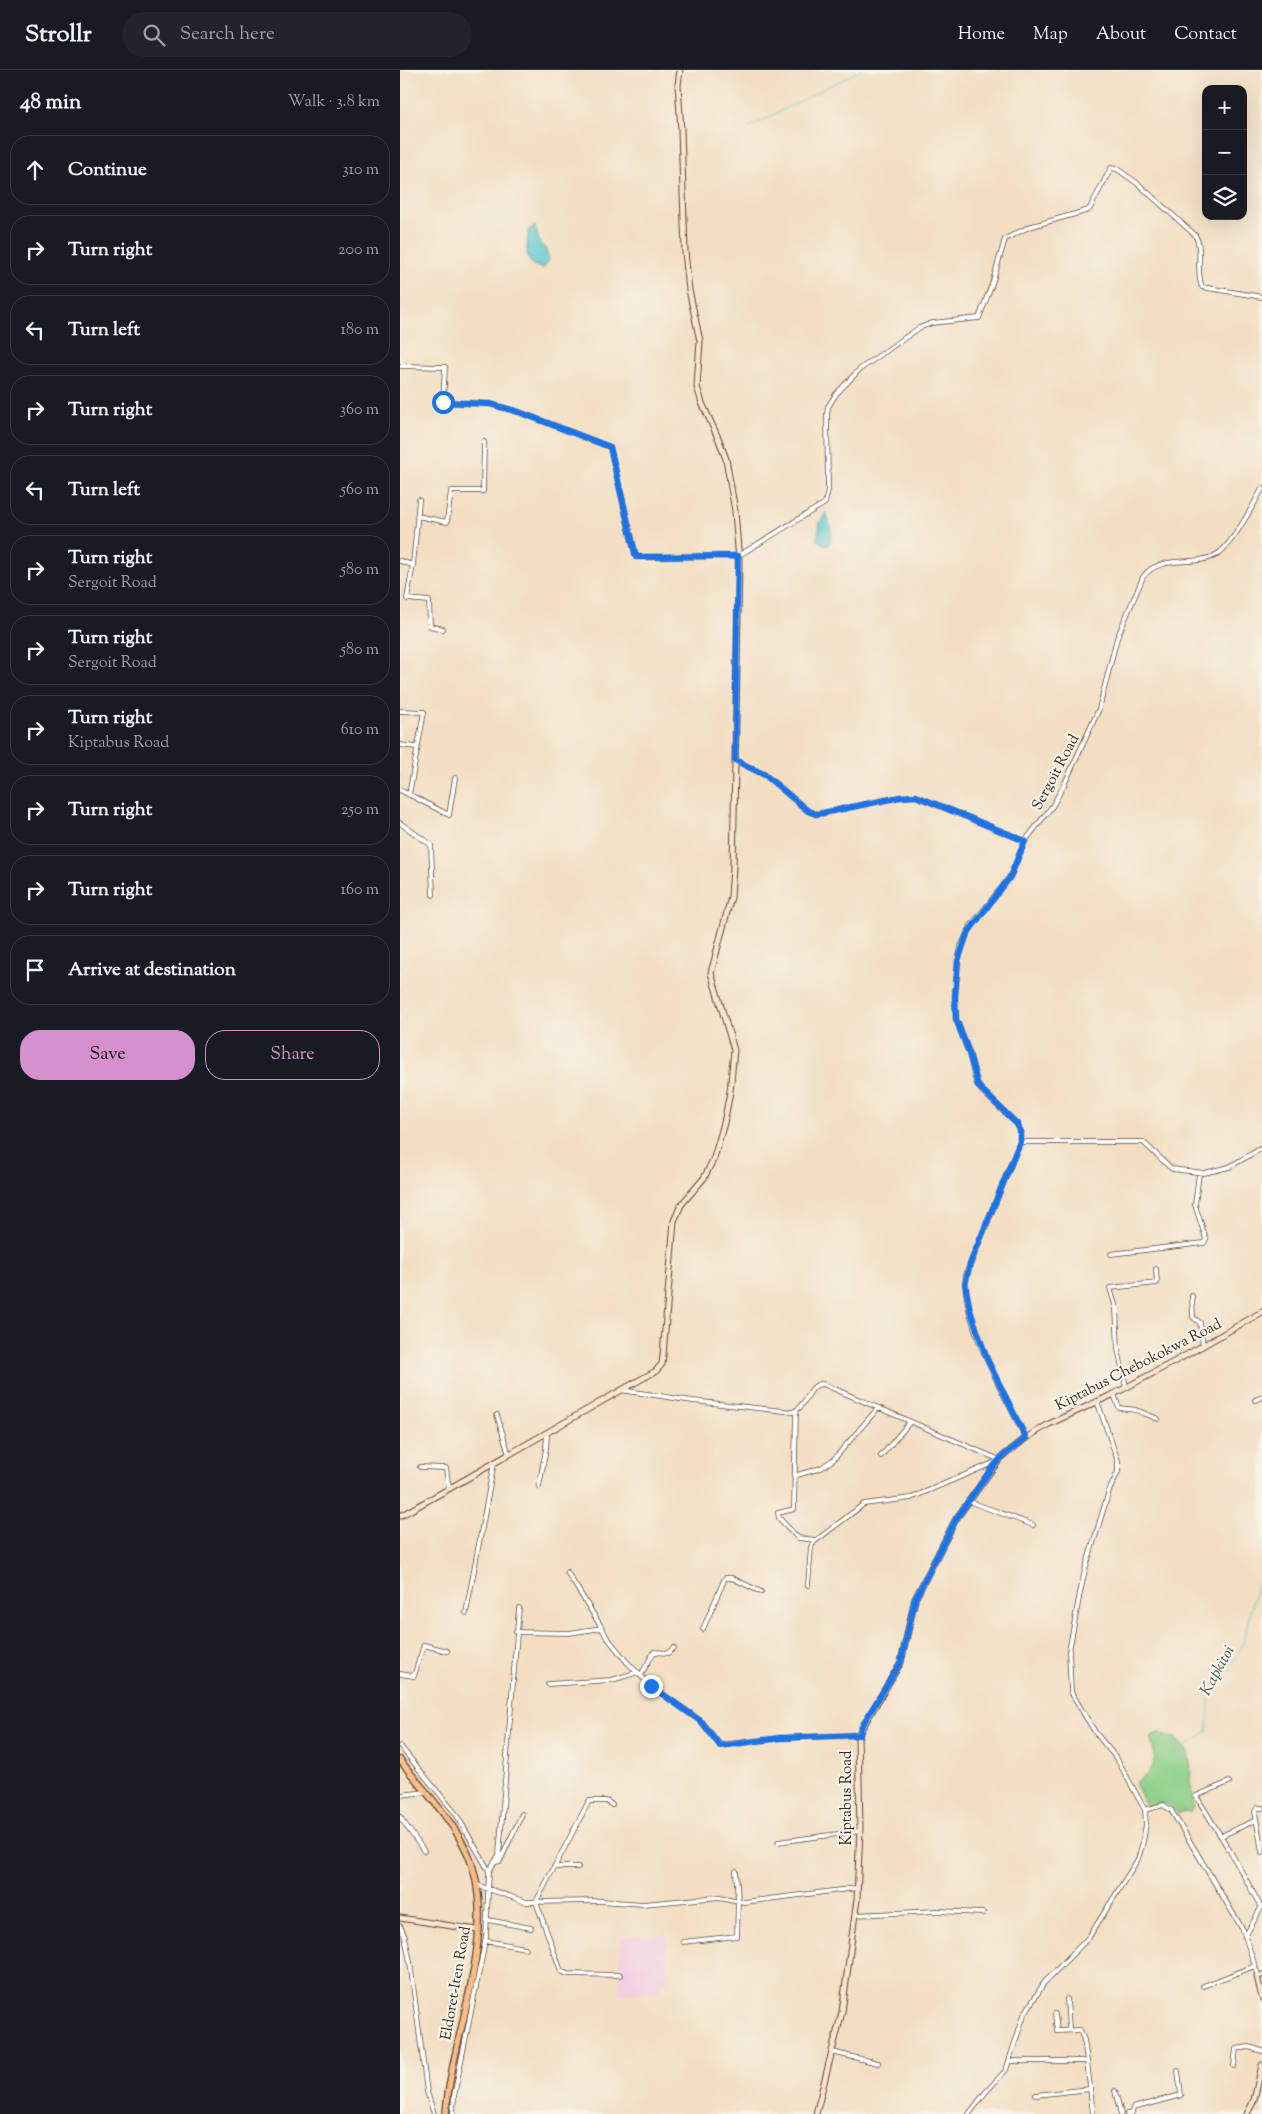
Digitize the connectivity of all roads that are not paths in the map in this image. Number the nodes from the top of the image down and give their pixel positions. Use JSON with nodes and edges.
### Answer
{"nodes":[{"id":1,"x":680,"y":70,"type":"edge"},
{"id":2,"x":1262,"y":297,"type":"edge"},
{"id":3,"x":400,"y":366,"type":"edge"},
{"id":4,"x":484,"y":442,"type":"dead end"},
{"id":5,"x":1262,"y":488,"type":"edge"},
{"id":6,"x":419,"y":500,"type":"dead end"},
{"id":7,"x":418,"y":516,"type":"junction"},
{"id":8,"x":738,"y":556,"type":"junction"},
{"id":9,"x":400,"y":561,"type":"edge"},
{"id":10,"x":413,"y":565,"type":"junction"},
{"id":11,"x":443,"y":629,"type":"dead end"},
{"id":12,"x":400,"y":711,"type":"edge"},
{"id":13,"x":400,"y":745,"type":"edge"},
{"id":14,"x":416,"y":747,"type":"junction"},
{"id":15,"x":735,"y":760,"type":"junction"},
{"id":16,"x":456,"y":778,"type":"dead end"},
{"id":17,"x":400,"y":790,"type":"edge"},
{"id":18,"x":409,"y":795,"type":"junction"},
{"id":19,"x":400,"y":823,"type":"edge"},
{"id":20,"x":1025,"y":841,"type":"junction"},
{"id":21,"x":433,"y":895,"type":"dead end"},
{"id":22,"x":1020,"y":1142,"type":"junction"},
{"id":23,"x":1262,"y":1148,"type":"edge"},
{"id":24,"x":1199,"y":1173,"type":"junction"},
{"id":25,"x":1111,"y":1254,"type":"dead end"},
{"id":26,"x":1156,"y":1269,"type":"dead end"},
{"id":27,"x":1192,"y":1296,"type":"dead end"},
{"id":28,"x":1262,"y":1312,"type":"edge"},
{"id":29,"x":1203,"y":1346,"type":"junction"},
{"id":30,"x":1126,"y":1387,"type":"junction"},
{"id":31,"x":620,"y":1390,"type":"junction"},
{"id":32,"x":1114,"y":1394,"type":"junction"},
{"id":33,"x":1262,"y":1397,"type":"edge"},
{"id":34,"x":1255,"y":1400,"type":"dead end"},
{"id":35,"x":1097,"y":1401,"type":"junction"},
{"id":36,"x":878,"y":1408,"type":"junction"},
{"id":37,"x":796,"y":1411,"type":"junction"},
{"id":38,"x":497,"y":1415,"type":"dead end"},
{"id":39,"x":1158,"y":1419,"type":"dead end"},
{"id":40,"x":910,"y":1422,"type":"junction"},
{"id":41,"x":547,"y":1434,"type":"junction"},
{"id":42,"x":1026,"y":1438,"type":"junction"},
{"id":43,"x":509,"y":1455,"type":"junction"},
{"id":44,"x":881,"y":1456,"type":"dead end"},
{"id":45,"x":1000,"y":1460,"type":"junction"},
{"id":46,"x":494,"y":1464,"type":"junction"},
{"id":47,"x":420,"y":1467,"type":"dead end"},
{"id":48,"x":794,"y":1476,"type":"junction"},
{"id":49,"x":539,"y":1486,"type":"dead end"},
{"id":50,"x":449,"y":1489,"type":"junction"},
{"id":51,"x":968,"y":1501,"type":"junction"},
{"id":52,"x":400,"y":1516,"type":"edge"},
{"id":53,"x":1033,"y":1525,"type":"dead end"},
{"id":54,"x":816,"y":1540,"type":"junction"},
{"id":55,"x":567,"y":1572,"type":"dead end"},
{"id":56,"x":808,"y":1585,"type":"dead end"},
{"id":57,"x":761,"y":1592,"type":"dead end"},
{"id":58,"x":519,"y":1608,"type":"dead end"},
{"id":59,"x":466,"y":1613,"type":"dead end"},
{"id":60,"x":602,"y":1628,"type":"junction"},
{"id":61,"x":703,"y":1629,"type":"dead end"},
{"id":62,"x":516,"y":1632,"type":"junction"},
{"id":63,"x":674,"y":1648,"type":"dead end"},
{"id":64,"x":447,"y":1651,"type":"dead end"},
{"id":65,"x":640,"y":1673,"type":"junction"},
{"id":66,"x":400,"y":1674,"type":"edge"},
{"id":67,"x":548,"y":1684,"type":"dead end"},
{"id":68,"x":858,"y":1735,"type":"junction"},
{"id":69,"x":400,"y":1746,"type":"edge"},
{"id":70,"x":400,"y":1760,"type":"edge"},
{"id":71,"x":1229,"y":1782,"type":"dead end"},
{"id":72,"x":427,"y":1792,"type":"junction"},
{"id":73,"x":400,"y":1795,"type":"edge"},
{"id":74,"x":612,"y":1805,"type":"dead end"},
{"id":75,"x":1262,"y":1808,"type":"edge"},
{"id":76,"x":1146,"y":1810,"type":"junction"},
{"id":77,"x":522,"y":1814,"type":"dead end"},
{"id":78,"x":400,"y":1817,"type":"edge"},
{"id":79,"x":1256,"y":1820,"type":"junction"},
{"id":80,"x":860,"y":1831,"type":"junction"},
{"id":81,"x":1221,"y":1836,"type":"junction"},
{"id":82,"x":778,"y":1842,"type":"dead end"},
{"id":83,"x":424,"y":1851,"type":"dead end"},
{"id":84,"x":1262,"y":1852,"type":"edge"},
{"id":85,"x":496,"y":1862,"type":"junction"},
{"id":86,"x":554,"y":1867,"type":"junction"},
{"id":87,"x":578,"y":1867,"type":"dead end"},
{"id":88,"x":489,"y":1871,"type":"junction"},
{"id":89,"x":736,"y":1871,"type":"dead end"},
{"id":90,"x":477,"y":1885,"type":"junction"},
{"id":91,"x":857,"y":1888,"type":"junction"},
{"id":92,"x":488,"y":1889,"type":"junction"},
{"id":93,"x":536,"y":1902,"type":"junction"},
{"id":94,"x":737,"y":1902,"type":"junction"},
{"id":95,"x":1262,"y":1906,"type":"edge"},
{"id":96,"x":983,"y":1912,"type":"dead end"},
{"id":97,"x":855,"y":1916,"type":"junction"},
{"id":98,"x":400,"y":1918,"type":"edge"},
{"id":99,"x":488,"y":1920,"type":"junction"},
{"id":100,"x":400,"y":1926,"type":"edge"},
{"id":101,"x":531,"y":1928,"type":"dead end"},
{"id":102,"x":477,"y":1930,"type":"junction"},
{"id":103,"x":1245,"y":1937,"type":"junction"},
{"id":104,"x":486,"y":1941,"type":"junction"},
{"id":105,"x":683,"y":1942,"type":"dead end"},
{"id":106,"x":525,"y":1948,"type":"dead end"},
{"id":107,"x":1255,"y":1966,"type":"junction"},
{"id":108,"x":620,"y":1975,"type":"dead end"},
{"id":109,"x":1260,"y":1975,"type":"edge"},
{"id":110,"x":1203,"y":1986,"type":"dead end"},
{"id":111,"x":1262,"y":1998,"type":"edge"},
{"id":112,"x":1067,"y":1999,"type":"dead end"},
{"id":113,"x":1055,"y":2014,"type":"dead end"},
{"id":114,"x":1069,"y":2029,"type":"junction"},
{"id":115,"x":457,"y":2047,"type":"junction"},
{"id":116,"x":464,"y":2048,"type":"junction"},
{"id":117,"x":1262,"y":2051,"type":"edge"},
{"id":118,"x":832,"y":2052,"type":"junction"},
{"id":119,"x":1009,"y":2061,"type":"junction"},
{"id":120,"x":1087,"y":2061,"type":"junction"},
{"id":121,"x":878,"y":2063,"type":"dead end"},
{"id":122,"x":1262,"y":2065,"type":"edge"},
{"id":123,"x":1234,"y":2066,"type":"dead end"},
{"id":124,"x":1178,"y":2070,"type":"dead end"},
{"id":125,"x":1090,"y":2089,"type":"junction"},
{"id":126,"x":1115,"y":2091,"type":"dead end"},
{"id":127,"x":1036,"y":2095,"type":"dead end"},
{"id":128,"x":434,"y":2114,"type":"edge"},
{"id":129,"x":446,"y":2114,"type":"edge"},
{"id":130,"x":453,"y":2114,"type":"edge"},
{"id":131,"x":816,"y":2114,"type":"edge"},
{"id":132,"x":968,"y":2114,"type":"edge"},
{"id":133,"x":1093,"y":2114,"type":"edge"},
{"id":134,"x":1121,"y":2114,"type":"edge"},
{"id":135,"x":1126,"y":2114,"type":"edge"},
{"id":136,"x":1247,"y":2114,"type":"edge"}],
"edges":[{"from":1,"to":8,"type":"street"},
{"from":2,"to":8,"type":"street"},
{"from":3,"to":8,"type":"street"},
{"from":4,"to":7,"type":"street"},
{"from":5,"to":20,"type":"street","name":"Sergoit Road"},
{"from":6,"to":7,"type":"street"},
{"from":7,"to":10,"type":"street"},
{"from":8,"to":15,"type":"street"},
{"from":9,"to":10,"type":"street"},
{"from":10,"to":11,"type":"street"},
{"from":12,"to":14,"type":"street"},
{"from":13,"to":14,"type":"street"},
{"from":14,"to":18,"type":"street"},
{"from":15,"to":20,"type":"street"},
{"from":15,"to":31,"type":"street"},
{"from":16,"to":18,"type":"street"},
{"from":17,"to":18,"type":"street"},
{"from":19,"to":21,"type":"street"},
{"from":20,"to":22,"type":"street","name":"Sergoit Road"},
{"from":22,"to":24,"type":"street"},
{"from":22,"to":42,"type":"street"},
{"from":23,"to":24,"type":"street"},
{"from":24,"to":25,"type":"street"},
{"from":26,"to":30,"type":"street"},
{"from":27,"to":29,"type":"street"},
{"from":28,"to":29,"type":"street","name":"Kiptabus Chebokokwa Road"},
{"from":29,"to":30,"type":"street","name":"Kiptabus Chebokokwa Road"},
{"from":30,"to":32,"type":"street","name":"Kiptabus Chebokokwa Road"},
{"from":31,"to":37,"type":"street"},
{"from":31,"to":41,"type":"street"},
{"from":32,"to":35,"type":"street","name":"Kiptabus Chebokokwa Road"},
{"from":32,"to":39,"type":"street"},
{"from":33,"to":34,"type":"street"},
{"from":35,"to":42,"type":"street","name":"Kiptabus Chebokokwa Road"},
{"from":35,"to":76,"type":"street"},
{"from":36,"to":37,"type":"street"},
{"from":36,"to":40,"type":"street"},
{"from":36,"to":48,"type":"street"},
{"from":37,"to":48,"type":"street"},
{"from":38,"to":43,"type":"street"},
{"from":40,"to":44,"type":"street"},
{"from":40,"to":45,"type":"street"},
{"from":41,"to":43,"type":"street"},
{"from":41,"to":49,"type":"street"},
{"from":42,"to":45,"type":"street","name":"Kiptabus Road"},
{"from":43,"to":46,"type":"street"},
{"from":45,"to":51,"type":"street","name":"Kiptabus Road"},
{"from":45,"to":54,"type":"street"},
{"from":46,"to":50,"type":"street"},
{"from":46,"to":59,"type":"street"},
{"from":47,"to":50,"type":"street"},
{"from":48,"to":54,"type":"street"},
{"from":50,"to":52,"type":"street"},
{"from":51,"to":53,"type":"street"},
{"from":51,"to":68,"type":"street","name":"Kiptabus Road"},
{"from":54,"to":56,"type":"street"},
{"from":55,"to":60,"type":"street"},
{"from":57,"to":61,"type":"street"},
{"from":58,"to":62,"type":"street"},
{"from":60,"to":62,"type":"street"},
{"from":60,"to":65,"type":"street"},
{"from":62,"to":85,"type":"street"},
{"from":63,"to":65,"type":"street"},
{"from":64,"to":66,"type":"street"},
{"from":65,"to":67,"type":"street"},
{"from":65,"to":68,"type":"street"},
{"from":68,"to":80,"type":"street","name":"Kiptabus Road"},
{"from":69,"to":88,"type":"street"},
{"from":70,"to":72,"type":"main road","name":"Eldoret-Iten Road"},
{"from":71,"to":81,"type":"street"},
{"from":72,"to":73,"type":"street"},
{"from":72,"to":90,"type":"main road","name":"Eldoret-Iten Road"},
{"from":74,"to":86,"type":"street"},
{"from":75,"to":79,"type":"street"},
{"from":76,"to":103,"type":"street"},
{"from":76,"to":119,"type":"street"},
{"from":77,"to":85,"type":"street"},
{"from":78,"to":83,"type":"street"},
{"from":79,"to":81,"type":"street"},
{"from":79,"to":84,"type":"street"},
{"from":80,"to":82,"type":"street"},
{"from":80,"to":91,"type":"street","name":"Kiptabus Road"},
{"from":81,"to":95,"type":"street"},
{"from":85,"to":88,"type":"street"},
{"from":86,"to":87,"type":"street"},
{"from":86,"to":93,"type":"street"},
{"from":88,"to":92,"type":"street"},
{"from":89,"to":94,"type":"street"},
{"from":90,"to":92,"type":"street"},
{"from":90,"to":102,"type":"main road","name":"Eldoret-Iten Road"},
{"from":91,"to":94,"type":"street"},
{"from":91,"to":97,"type":"street","name":"Kiptabus Road"},
{"from":92,"to":93,"type":"street"},
{"from":92,"to":99,"type":"street"},
{"from":93,"to":94,"type":"street"},
{"from":93,"to":108,"type":"street"},
{"from":94,"to":105,"type":"street"},
{"from":95,"to":103,"type":"street"},
{"from":96,"to":97,"type":"street"},
{"from":97,"to":118,"type":"street","name":"Kiptabus Road"},
{"from":98,"to":102,"type":"street"},
{"from":99,"to":101,"type":"street"},
{"from":99,"to":104,"type":"street"},
{"from":100,"to":128,"type":"street"},
{"from":102,"to":115,"type":"main road","name":"Eldoret-Iten Road"},
{"from":103,"to":107,"type":"street"},
{"from":104,"to":106,"type":"street"},
{"from":104,"to":116,"type":"street"},
{"from":107,"to":109,"type":"street"},
{"from":107,"to":110,"type":"street"},
{"from":109,"to":111,"type":"street"},
{"from":112,"to":114,"type":"street"},
{"from":113,"to":114,"type":"street"},
{"from":114,"to":120,"type":"street"},
{"from":115,"to":116,"type":"street"},
{"from":115,"to":129,"type":"main road","name":"Eldoret-Iten Road"},
{"from":116,"to":130,"type":"street"},
{"from":117,"to":123,"type":"street"},
{"from":118,"to":121,"type":"street"},
{"from":118,"to":131,"type":"street","name":"Kiptabus Road"},
{"from":119,"to":120,"type":"street"},
{"from":119,"to":132,"type":"street"},
{"from":120,"to":125,"type":"street"},
{"from":122,"to":136,"type":"street"},
{"from":124,"to":135,"type":"street"},
{"from":125,"to":127,"type":"street"},
{"from":125,"to":133,"type":"street"},
{"from":126,"to":134,"type":"street"}]}
